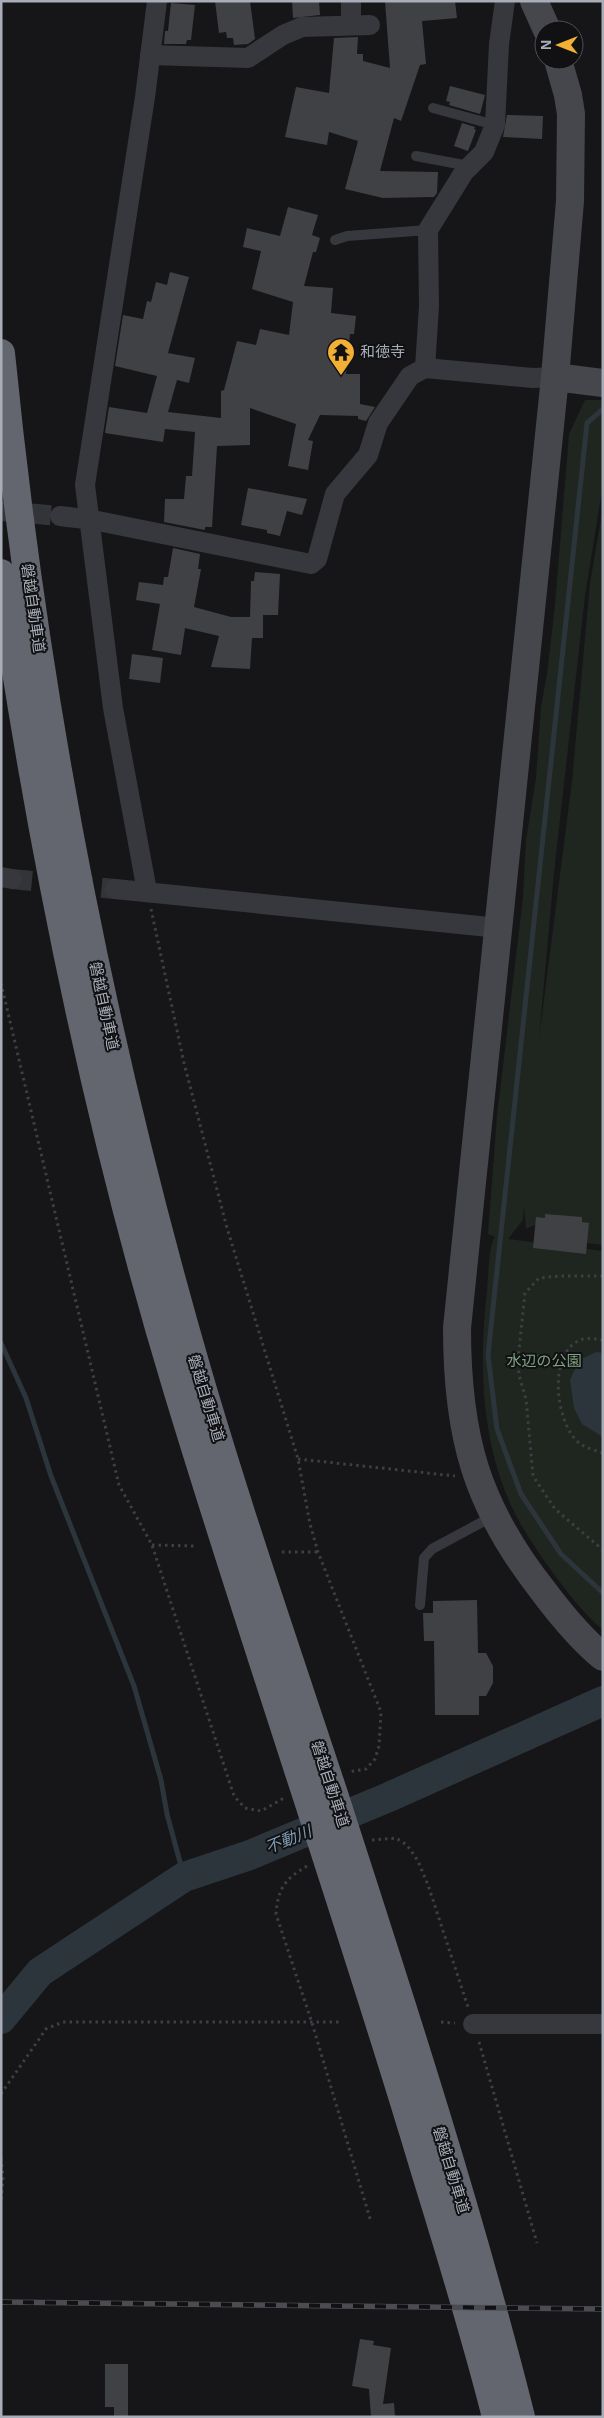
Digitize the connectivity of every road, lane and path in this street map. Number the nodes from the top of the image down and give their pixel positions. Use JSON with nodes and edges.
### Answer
{"nodes":[{"id":1,"x":157,"y":1,"type":"edge"},
{"id":2,"x":350,"y":1,"type":"edge"},
{"id":3,"x":505,"y":1,"type":"edge"},
{"id":4,"x":534,"y":1,"type":"edge"},
{"id":5,"x":543,"y":20,"type":"edge"},
{"id":6,"x":150,"y":55,"type":"junction"},
{"id":7,"x":561,"y":70,"type":"edge"},
{"id":8,"x":433,"y":108,"type":"dead end"},
{"id":9,"x":495,"y":125,"type":"junction"},
{"id":10,"x":416,"y":156,"type":"dead end"},
{"id":11,"x":470,"y":166,"type":"junction"},
{"id":12,"x":428,"y":230,"type":"junction"},
{"id":13,"x":335,"y":240,"type":"dead end"},
{"id":14,"x":1,"y":353,"type":"edge"},
{"id":15,"x":425,"y":368,"type":"junction"},
{"id":16,"x":555,"y":378,"type":"junction"},
{"id":17,"x":603,"y":383,"type":"edge"},
{"id":18,"x":60,"y":516,"type":"tunnel mouth"},
{"id":19,"x":88,"y":519,"type":"junction"},
{"id":20,"x":1,"y":573,"type":"edge"},
{"id":21,"x":115,"y":889,"type":"tunnel mouth"},
{"id":22,"x":147,"y":891,"type":"junction"},
{"id":23,"x":499,"y":928,"type":"junction"},
{"id":24,"x":1,"y":983,"type":"edge"},
{"id":25,"x":603,"y":1276,"type":"edge"},
{"id":26,"x":603,"y":1340,"type":"edge"},
{"id":27,"x":518,"y":1359,"type":"junction"},
{"id":28,"x":561,"y":1360,"type":"junction"},
{"id":29,"x":603,"y":1453,"type":"edge"},
{"id":30,"x":298,"y":1459,"type":"junction"},
{"id":31,"x":476,"y":1474,"type":"junction"},
{"id":32,"x":484,"y":1521,"type":"dead end"},
{"id":33,"x":152,"y":1545,"type":"junction"},
{"id":34,"x":195,"y":1546,"type":"dead end"},
{"id":35,"x":603,"y":1550,"type":"edge"},
{"id":36,"x":282,"y":1552,"type":"dead end"},
{"id":37,"x":318,"y":1552,"type":"junction"},
{"id":38,"x":420,"y":1605,"type":"dead end"},
{"id":39,"x":603,"y":1656,"type":"edge"},
{"id":40,"x":338,"y":1780,"type":"junction"},
{"id":41,"x":297,"y":1798,"type":"junction"},
{"id":42,"x":328,"y":1853,"type":"junction"},
{"id":43,"x":312,"y":2022,"type":"junction"},
{"id":44,"x":339,"y":2022,"type":"dead end"},
{"id":45,"x":473,"y":2024,"type":"dead end"},
{"id":46,"x":603,"y":2024,"type":"edge"},
{"id":47,"x":1,"y":2094,"type":"edge"},
{"id":48,"x":1,"y":2158,"type":"edge"},
{"id":49,"x":1,"y":2202,"type":"edge"},
{"id":50,"x":371,"y":2222,"type":"dead end"},
{"id":51,"x":496,"y":2417,"type":"edge"},
{"id":52,"x":521,"y":2417,"type":"edge"}],
"edges":[{"from":1,"to":6,"type":"street"},
{"from":2,"to":6,"type":"street"},
{"from":3,"to":9,"type":"street"},
{"from":4,"to":5,"type":"street"},
{"from":6,"to":19,"type":"street"},
{"from":7,"to":16,"type":"street"},
{"from":8,"to":9,"type":"lane"},
{"from":9,"to":11,"type":"street"},
{"from":10,"to":11,"type":"lane"},
{"from":11,"to":12,"type":"street"},
{"from":12,"to":13,"type":"lane"},
{"from":12,"to":15,"type":"street"},
{"from":14,"to":40,"type":"highway","name":"磐越自動車道"},
{"from":15,"to":16,"type":"street"},
{"from":15,"to":19,"type":"street"},
{"from":16,"to":17,"type":"street"},
{"from":16,"to":23,"type":"street"},
{"from":18,"to":19,"type":"street"},
{"from":19,"to":22,"type":"street"},
{"from":20,"to":41,"type":"highway","name":"磐越自動車道"},
{"from":21,"to":22,"type":"street"},
{"from":22,"to":23,"type":"street"},
{"from":22,"to":30,"type":"path"},
{"from":23,"to":31,"type":"street"},
{"from":24,"to":33,"type":"path"},
{"from":25,"to":27,"type":"path"},
{"from":26,"to":28,"type":"path"},
{"from":27,"to":28,"type":"path"},
{"from":27,"to":35,"type":"path"},
{"from":28,"to":29,"type":"path"},
{"from":30,"to":31,"type":"path"},
{"from":30,"to":37,"type":"path"},
{"from":31,"to":39,"type":"street"},
{"from":32,"to":38,"type":"lane"},
{"from":33,"to":34,"type":"path"},
{"from":33,"to":41,"type":"path"},
{"from":36,"to":37,"type":"path"},
{"from":37,"to":40,"type":"path"},
{"from":40,"to":42,"type":"highway","name":"磐越自動車道"},
{"from":41,"to":42,"type":"highway","name":"磐越自動車道"},
{"from":42,"to":43,"type":"path"},
{"from":42,"to":51,"type":"highway","name":"磐越自動車道"},
{"from":42,"to":52,"type":"highway","name":"磐越自動車道"},
{"from":43,"to":44,"type":"path"},
{"from":43,"to":47,"type":"path"},
{"from":43,"to":50,"type":"path"},
{"from":45,"to":46,"type":"street"},
{"from":48,"to":49,"type":"path"}]}
